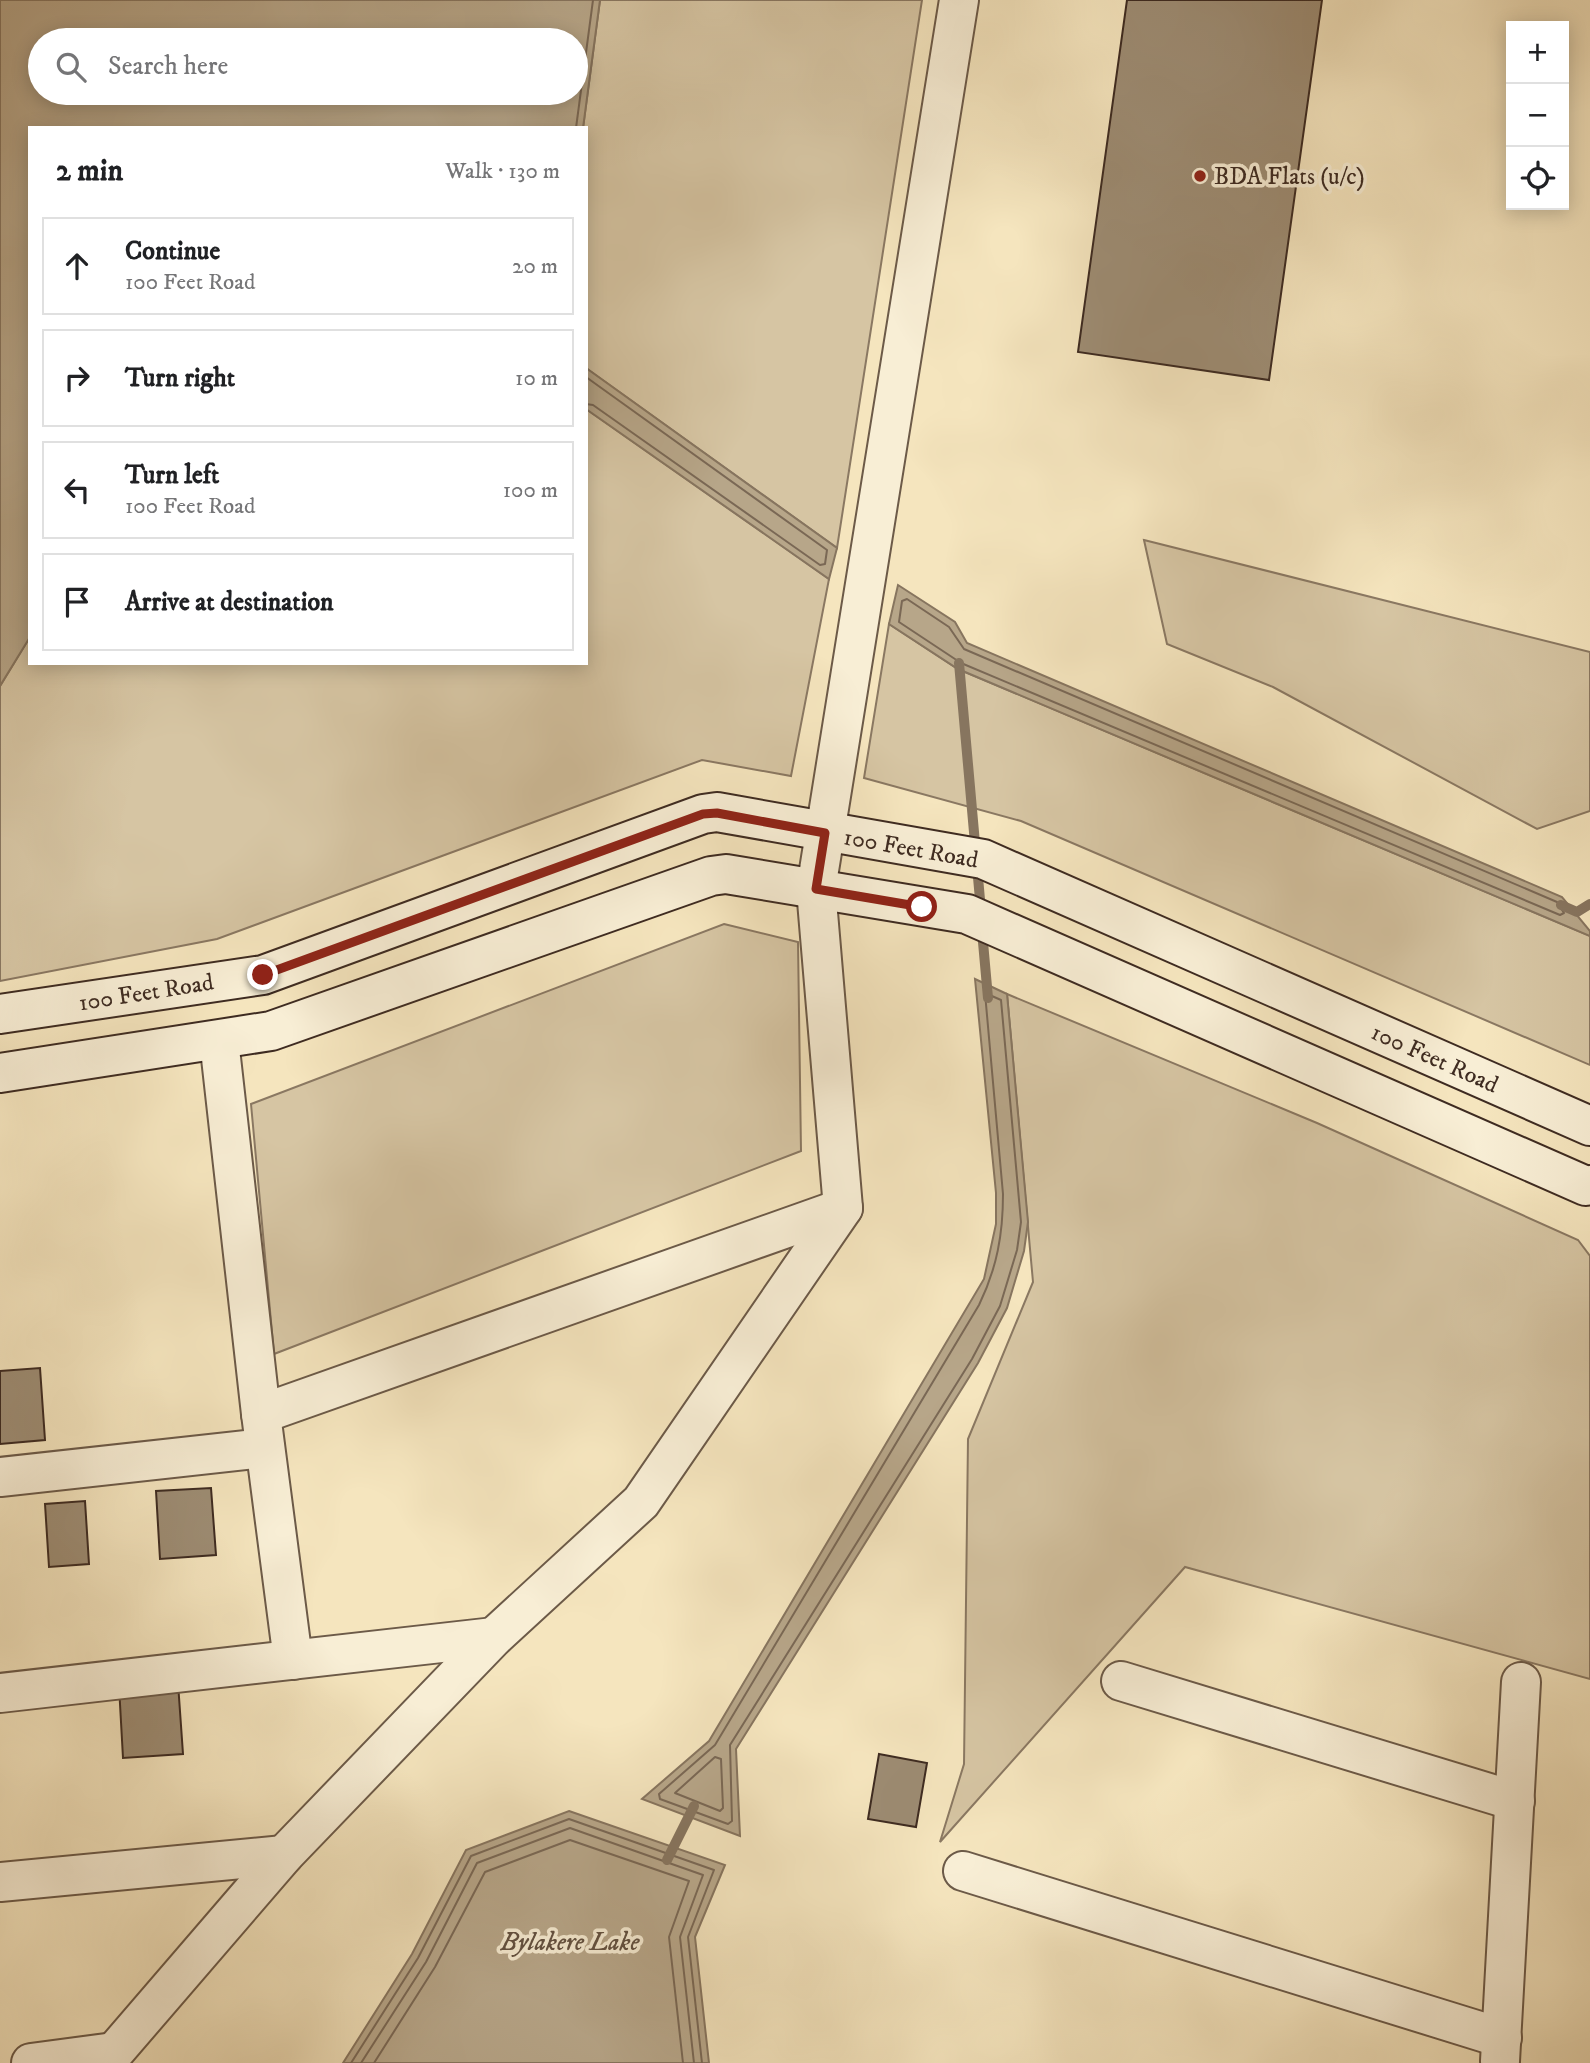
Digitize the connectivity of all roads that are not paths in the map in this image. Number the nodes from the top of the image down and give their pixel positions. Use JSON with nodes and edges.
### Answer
{"nodes":[{"id":1,"x":959,"y":0,"type":"edge"},
{"id":2,"x":825,"y":833,"type":"junction"},
{"id":3,"x":816,"y":889,"type":"junction"},
{"id":4,"x":0,"y":1014,"type":"edge"},
{"id":5,"x":219,"y":1040,"type":"junction"},
{"id":6,"x":0,"y":1073,"type":"edge"},
{"id":7,"x":1590,"y":1126,"type":"edge"},
{"id":8,"x":1590,"y":1185,"type":"edge"},
{"id":9,"x":843,"y":1208,"type":"junction"},
{"id":10,"x":263,"y":1431,"type":"junction"},
{"id":11,"x":0,"y":1477,"type":"edge"},
{"id":12,"x":494,"y":1637,"type":"junction"},
{"id":13,"x":293,"y":1660,"type":"junction"},
{"id":14,"x":1121,"y":1681,"type":"dead end"},
{"id":15,"x":1521,"y":1682,"type":"dead end"},
{"id":16,"x":0,"y":1693,"type":"edge"},
{"id":17,"x":1515,"y":1801,"type":"junction"},
{"id":18,"x":284,"y":1855,"type":"junction"},
{"id":19,"x":963,"y":1871,"type":"dead end"},
{"id":20,"x":0,"y":1882,"type":"edge"},
{"id":21,"x":1501,"y":2050,"type":"edge"},
{"id":22,"x":109,"y":2058,"type":"edge"},
{"id":23,"x":31,"y":2063,"type":"edge"}],
"edges":[{"from":1,"to":2,"type":"street"},
{"from":2,"to":3,"type":"street"},
{"from":2,"to":4,"type":"street","name":"100 Feet Road"},
{"from":2,"to":7,"type":"street","name":"100 Feet Road"},
{"from":3,"to":5,"type":"street"},
{"from":3,"to":8,"type":"street"},
{"from":3,"to":9,"type":"street"},
{"from":5,"to":6,"type":"street"},
{"from":5,"to":10,"type":"street"},
{"from":9,"to":10,"type":"street"},
{"from":9,"to":12,"type":"street"},
{"from":10,"to":11,"type":"street"},
{"from":10,"to":13,"type":"street"},
{"from":12,"to":13,"type":"street"},
{"from":12,"to":18,"type":"street"},
{"from":13,"to":16,"type":"street"},
{"from":14,"to":17,"type":"street"},
{"from":15,"to":17,"type":"street"},
{"from":17,"to":21,"type":"street"},
{"from":18,"to":20,"type":"street"},
{"from":18,"to":22,"type":"street"},
{"from":19,"to":21,"type":"street"},
{"from":22,"to":23,"type":"street"}]}
